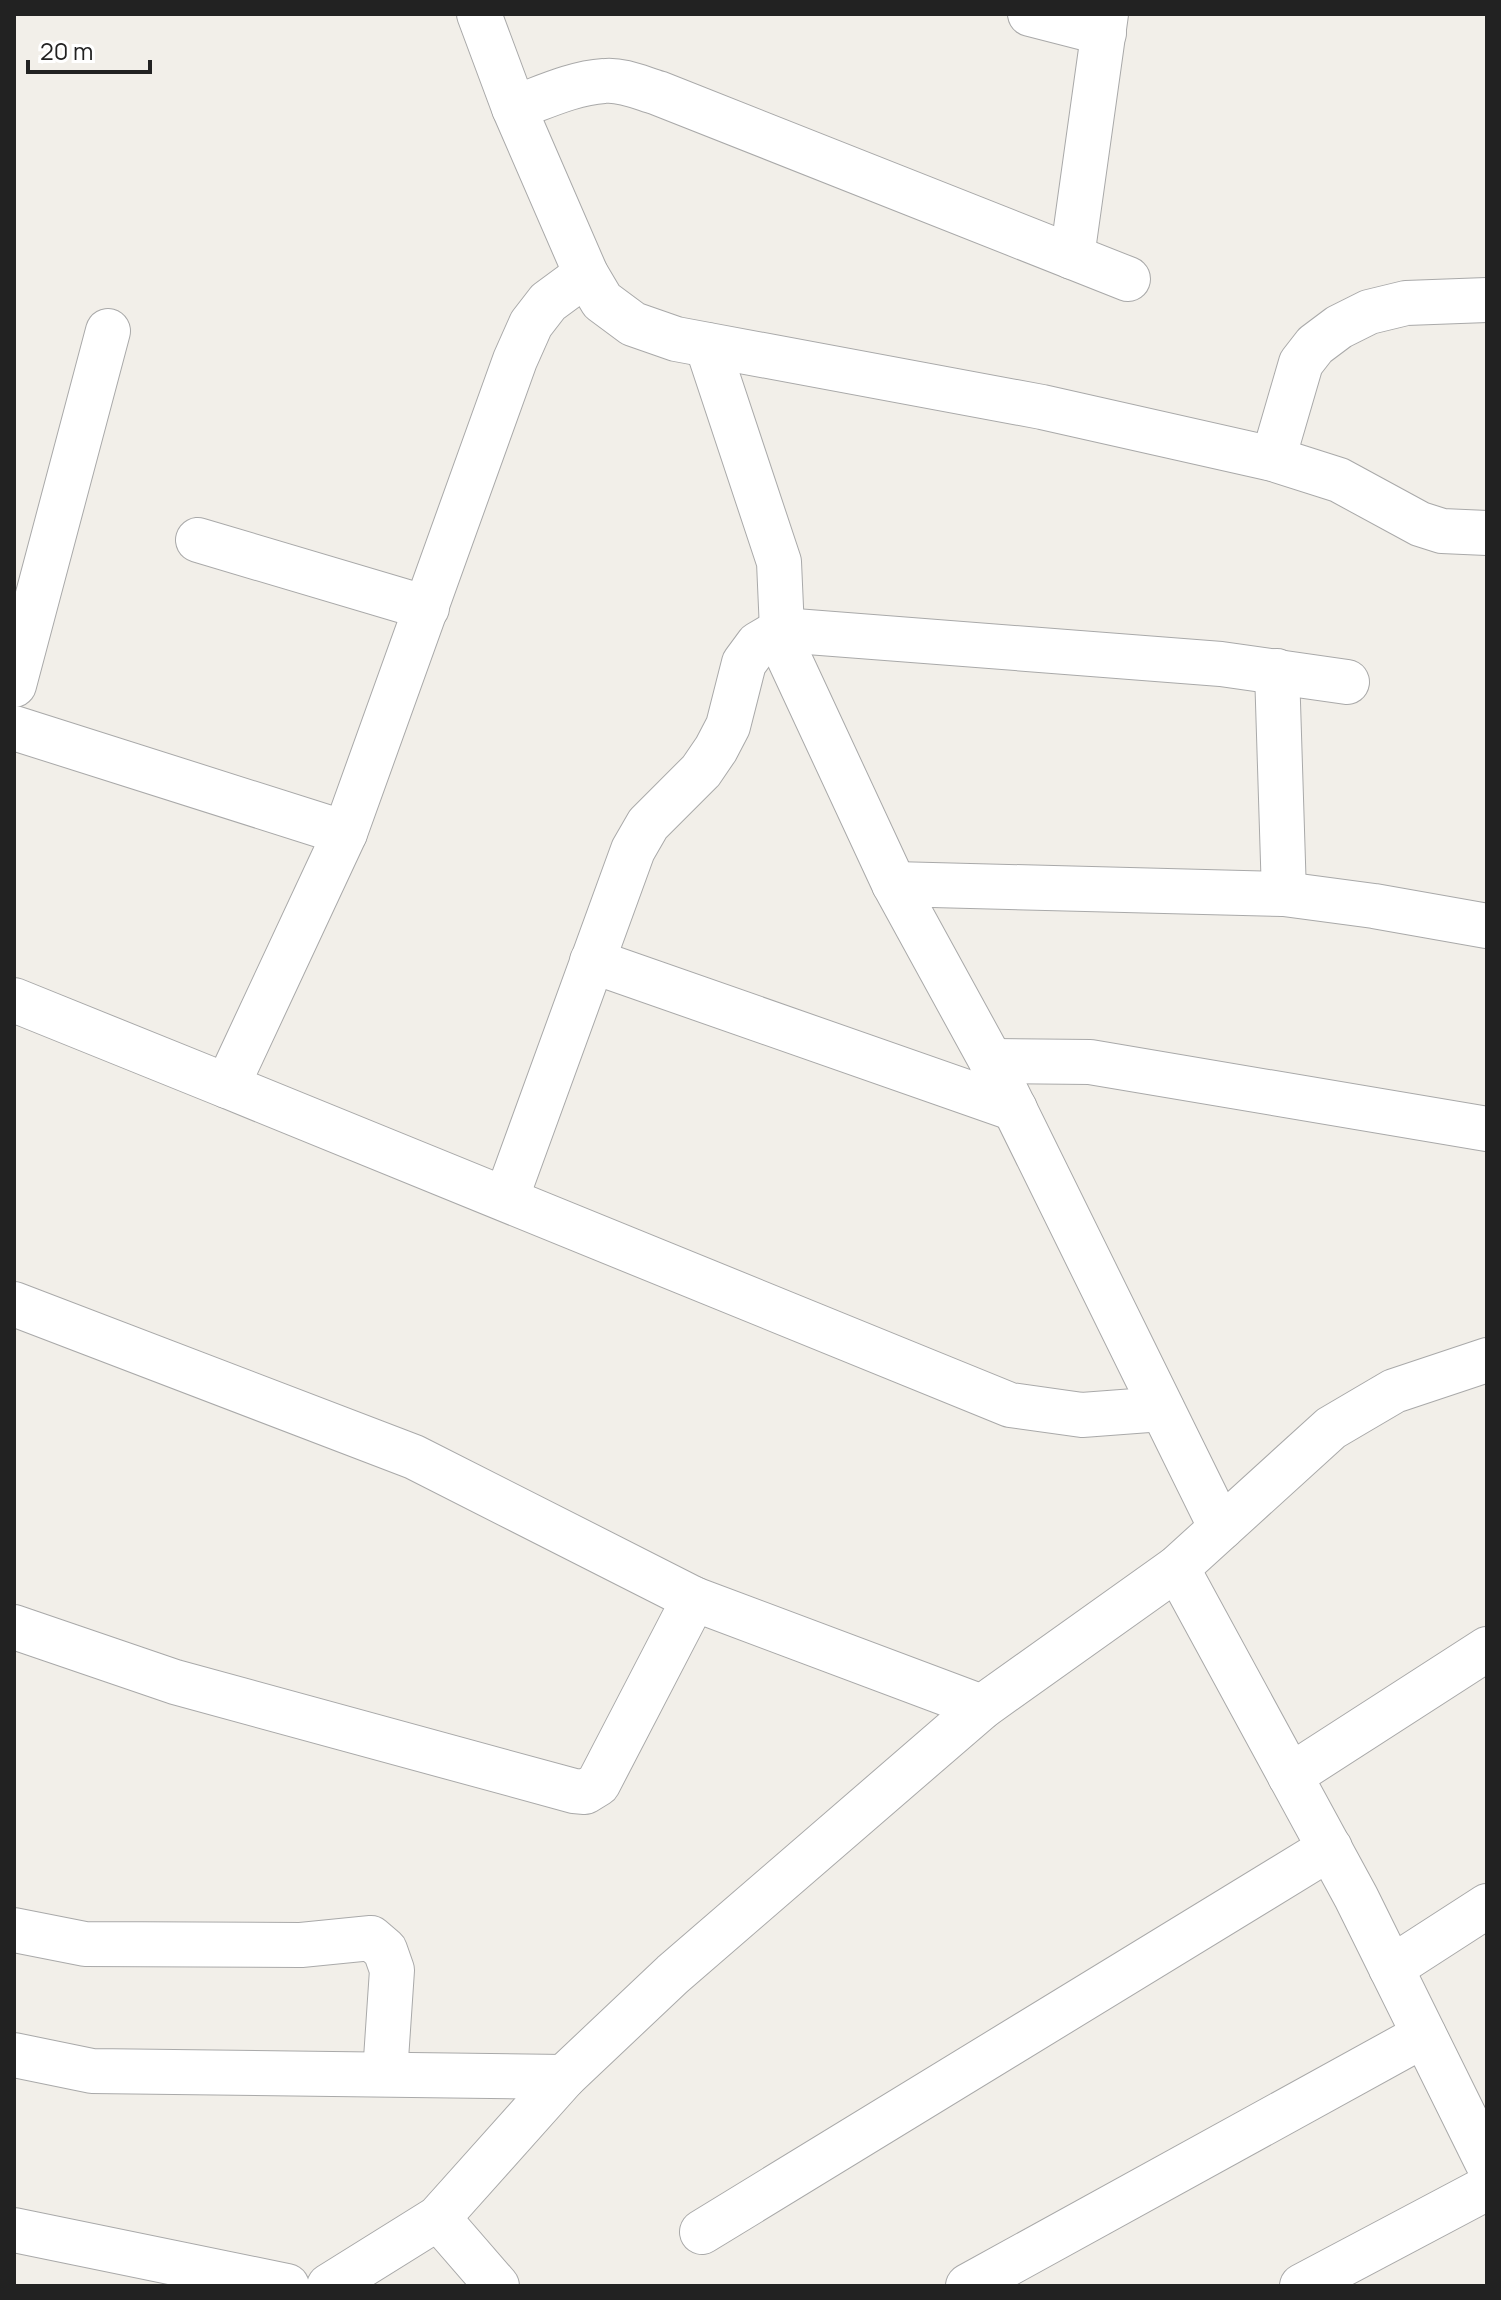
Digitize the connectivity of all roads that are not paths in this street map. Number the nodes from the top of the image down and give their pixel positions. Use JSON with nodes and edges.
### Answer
{"nodes":[{"id":1,"x":479,"y":14,"type":"edge"},
{"id":2,"x":1030,"y":14,"type":"edge"},
{"id":3,"x":1105,"y":24,"type":"edge"},
{"id":4,"x":514,"y":108,"type":"junction"},
{"id":5,"x":1072,"y":257,"type":"junction"},
{"id":6,"x":586,"y":274,"type":"junction"},
{"id":7,"x":1128,"y":279,"type":"dead end"},
{"id":8,"x":1487,"y":300,"type":"edge"},
{"id":9,"x":108,"y":331,"type":"dead end"},
{"id":10,"x":707,"y":345,"type":"junction"},
{"id":11,"x":1273,"y":459,"type":"junction"},
{"id":12,"x":1487,"y":533,"type":"edge"},
{"id":13,"x":198,"y":540,"type":"dead end"},
{"id":14,"x":427,"y":608,"type":"junction"},
{"id":15,"x":782,"y":630,"type":"junction"},
{"id":16,"x":1277,"y":671,"type":"junction"},
{"id":17,"x":1347,"y":682,"type":"dead end"},
{"id":18,"x":14,"y":685,"type":"edge"},
{"id":19,"x":14,"y":728,"type":"edge"},
{"id":20,"x":345,"y":833,"type":"junction"},
{"id":21,"x":894,"y":884,"type":"junction"},
{"id":22,"x":1284,"y":894,"type":"junction"},
{"id":23,"x":1487,"y":926,"type":"edge"},
{"id":24,"x":592,"y":961,"type":"junction"},
{"id":25,"x":14,"y":1000,"type":"edge"},
{"id":26,"x":991,"y":1061,"type":"junction"},
{"id":27,"x":227,"y":1086,"type":"junction"},
{"id":28,"x":1015,"y":1109,"type":"junction"},
{"id":29,"x":1487,"y":1129,"type":"edge"},
{"id":30,"x":506,"y":1199,"type":"junction"},
{"id":31,"x":14,"y":1304,"type":"edge"},
{"id":32,"x":1487,"y":1360,"type":"edge"},
{"id":33,"x":1162,"y":1409,"type":"junction"},
{"id":34,"x":1221,"y":1528,"type":"junction"},
{"id":35,"x":1177,"y":1568,"type":"junction"},
{"id":36,"x":694,"y":1599,"type":"junction"},
{"id":37,"x":14,"y":1627,"type":"edge"},
{"id":38,"x":1487,"y":1649,"type":"edge"},
{"id":39,"x":982,"y":1707,"type":"junction"},
{"id":40,"x":1290,"y":1776,"type":"junction"},
{"id":41,"x":1330,"y":1848,"type":"junction"},
{"id":42,"x":1487,"y":1906,"type":"edge"},
{"id":43,"x":14,"y":1930,"type":"edge"},
{"id":44,"x":1391,"y":1968,"type":"junction"},
{"id":45,"x":1424,"y":2035,"type":"junction"},
{"id":46,"x":14,"y":2055,"type":"edge"},
{"id":47,"x":385,"y":2074,"type":"junction"},
{"id":48,"x":564,"y":2077,"type":"junction"},
{"id":49,"x":1487,"y":2162,"type":"edge"},
{"id":50,"x":1487,"y":2188,"type":"edge"},
{"id":51,"x":438,"y":2218,"type":"junction"},
{"id":52,"x":14,"y":2230,"type":"edge"},
{"id":53,"x":702,"y":2232,"type":"dead end"},
{"id":54,"x":287,"y":2286,"type":"edge"},
{"id":55,"x":329,"y":2286,"type":"edge"},
{"id":56,"x":497,"y":2286,"type":"edge"},
{"id":57,"x":968,"y":2286,"type":"edge"},
{"id":58,"x":1302,"y":2286,"type":"edge"}],
"edges":[{"from":1,"to":4,"type":"street"},
{"from":2,"to":3,"type":"street"},
{"from":3,"to":5,"type":"street"},
{"from":4,"to":5,"type":"street"},
{"from":4,"to":6,"type":"street"},
{"from":5,"to":7,"type":"street"},
{"from":6,"to":10,"type":"street"},
{"from":6,"to":14,"type":"street"},
{"from":8,"to":11,"type":"street"},
{"from":9,"to":18,"type":"street"},
{"from":10,"to":11,"type":"street"},
{"from":10,"to":15,"type":"street"},
{"from":11,"to":12,"type":"street"},
{"from":13,"to":14,"type":"street"},
{"from":14,"to":20,"type":"street"},
{"from":15,"to":16,"type":"street"},
{"from":15,"to":21,"type":"street"},
{"from":15,"to":24,"type":"street"},
{"from":16,"to":17,"type":"street"},
{"from":16,"to":22,"type":"street"},
{"from":19,"to":20,"type":"street"},
{"from":20,"to":27,"type":"street"},
{"from":21,"to":22,"type":"street"},
{"from":21,"to":26,"type":"street"},
{"from":22,"to":23,"type":"street"},
{"from":24,"to":28,"type":"street"},
{"from":24,"to":30,"type":"street"},
{"from":25,"to":27,"type":"street"},
{"from":26,"to":28,"type":"street"},
{"from":26,"to":29,"type":"street"},
{"from":27,"to":30,"type":"street"},
{"from":28,"to":33,"type":"street"},
{"from":30,"to":33,"type":"street"},
{"from":31,"to":36,"type":"street"},
{"from":32,"to":34,"type":"street"},
{"from":33,"to":34,"type":"street"},
{"from":34,"to":35,"type":"street"},
{"from":35,"to":39,"type":"street"},
{"from":35,"to":40,"type":"street"},
{"from":36,"to":37,"type":"street"},
{"from":36,"to":39,"type":"street"},
{"from":38,"to":40,"type":"street"},
{"from":39,"to":48,"type":"street"},
{"from":40,"to":41,"type":"street"},
{"from":41,"to":44,"type":"street"},
{"from":41,"to":53,"type":"street"},
{"from":42,"to":44,"type":"street"},
{"from":43,"to":47,"type":"street"},
{"from":44,"to":45,"type":"street"},
{"from":45,"to":49,"type":"street"},
{"from":45,"to":57,"type":"street"},
{"from":46,"to":47,"type":"street"},
{"from":47,"to":48,"type":"street"},
{"from":48,"to":51,"type":"street"},
{"from":50,"to":58,"type":"street"},
{"from":51,"to":55,"type":"street"},
{"from":51,"to":56,"type":"street"},
{"from":52,"to":54,"type":"street"}]}
